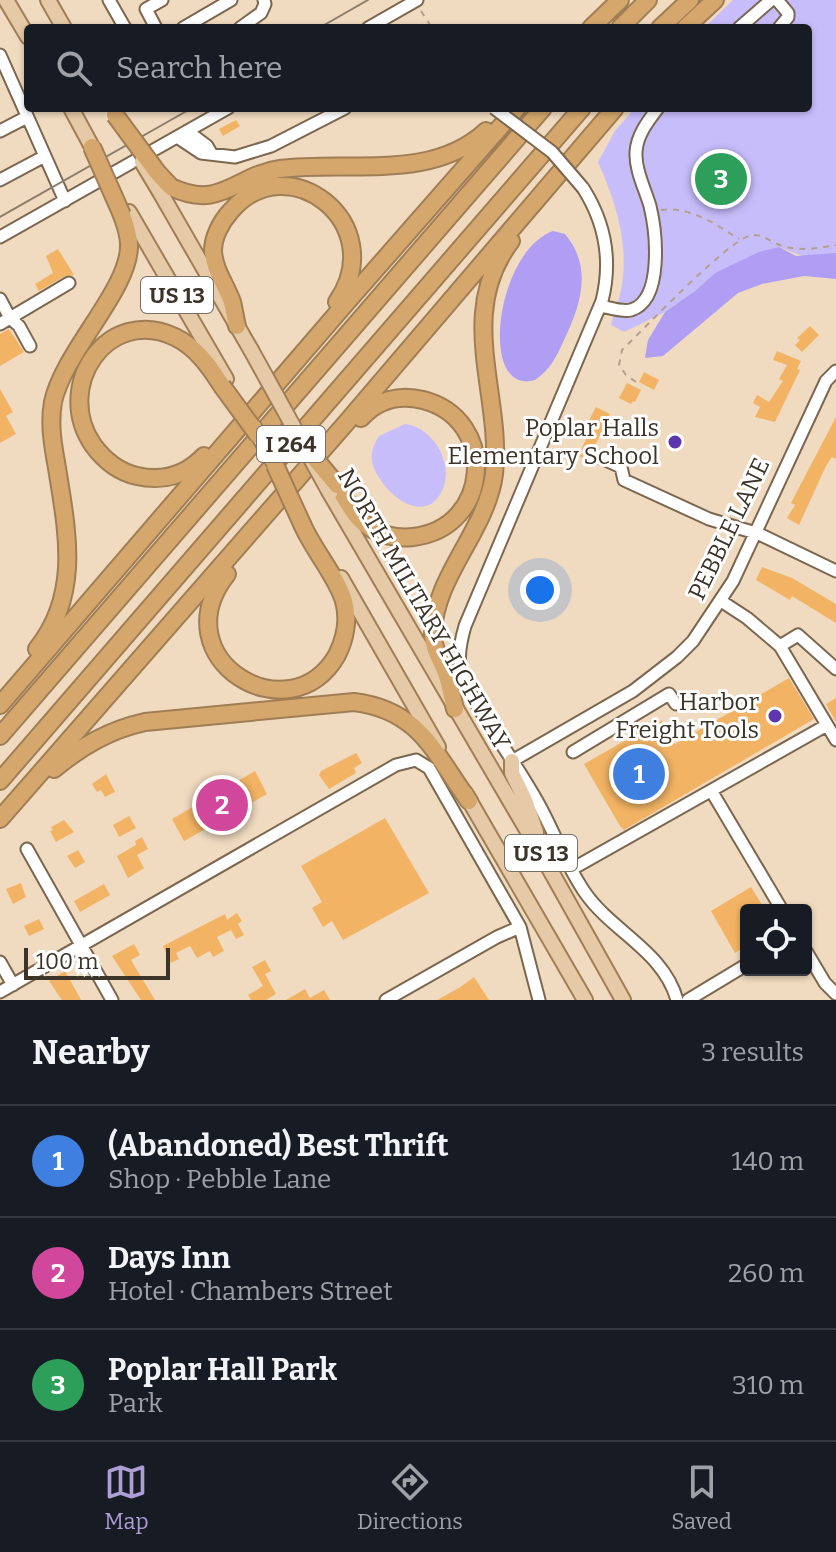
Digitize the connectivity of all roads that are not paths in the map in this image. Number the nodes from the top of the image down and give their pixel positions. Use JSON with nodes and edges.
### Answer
{"nodes":[{"id":1,"x":6,"y":0,"type":"edge"},
{"id":2,"x":48,"y":0,"type":"edge"},
{"id":3,"x":109,"y":0,"type":"edge"},
{"id":4,"x":162,"y":0,"type":"edge"},
{"id":5,"x":231,"y":0,"type":"edge"},
{"id":6,"x":264,"y":0,"type":"edge"},
{"id":7,"x":620,"y":0,"type":"edge"},
{"id":8,"x":648,"y":0,"type":"edge"},
{"id":9,"x":690,"y":0,"type":"edge"},
{"id":10,"x":715,"y":0,"type":"edge"},
{"id":11,"x":774,"y":0,"type":"edge"},
{"id":12,"x":418,"y":5,"type":"edge"},
{"id":13,"x":62,"y":24,"type":"edge"},
{"id":14,"x":123,"y":24,"type":"edge"},
{"id":15,"x":154,"y":24,"type":"edge"},
{"id":16,"x":190,"y":24,"type":"edge"},
{"id":17,"x":246,"y":24,"type":"edge"},
{"id":18,"x":377,"y":24,"type":"edge"},
{"id":19,"x":595,"y":24,"type":"edge"},
{"id":20,"x":624,"y":24,"type":"edge"},
{"id":21,"x":664,"y":24,"type":"edge"},
{"id":22,"x":689,"y":24,"type":"edge"},
{"id":23,"x":744,"y":24,"type":"edge"},
{"id":24,"x":782,"y":24,"type":"edge"},
{"id":25,"x":24,"y":30,"type":"edge"},
{"id":26,"x":0,"y":55,"type":"edge"},
{"id":27,"x":24,"y":110,"type":"edge"},
{"id":28,"x":25,"y":112,"type":"edge"},
{"id":29,"x":73,"y":112,"type":"edge"},
{"id":30,"x":114,"y":112,"type":"edge"},
{"id":31,"x":221,"y":112,"type":"edge"},
{"id":32,"x":337,"y":112,"type":"edge"},
{"id":33,"x":499,"y":112,"type":"edge"},
{"id":34,"x":506,"y":112,"type":"edge"},
{"id":35,"x":514,"y":112,"type":"edge"},
{"id":36,"x":539,"y":112,"type":"edge"},
{"id":37,"x":579,"y":112,"type":"edge"},
{"id":38,"x":611,"y":112,"type":"edge"},
{"id":39,"x":655,"y":112,"type":"edge"},
{"id":40,"x":27,"y":117,"type":"junction"},
{"id":41,"x":0,"y":131,"type":"edge"},
{"id":42,"x":182,"y":134,"type":"junction"},
{"id":43,"x":92,"y":147,"type":"joint"},
{"id":44,"x":45,"y":156,"type":"junction"},
{"id":45,"x":552,"y":179,"type":"junction"},
{"id":46,"x":0,"y":180,"type":"edge"},
{"id":47,"x":165,"y":190,"type":"junction"},
{"id":48,"x":65,"y":201,"type":"junction"},
{"id":49,"x":126,"y":213,"type":"junction"},
{"id":50,"x":0,"y":237,"type":"edge"},
{"id":51,"x":69,"y":283,"type":"dead end"},
{"id":52,"x":0,"y":299,"type":"edge"},
{"id":53,"x":601,"y":306,"type":"junction"},
{"id":54,"x":5,"y":321,"type":"edge"},
{"id":55,"x":237,"y":326,"type":"junction"},
{"id":56,"x":30,"y":346,"type":"dead end"},
{"id":57,"x":303,"y":353,"type":"junction"},
{"id":58,"x":836,"y":371,"type":"edge"},
{"id":59,"x":224,"y":382,"type":"junction"},
{"id":60,"x":263,"y":399,"type":"junction"},
{"id":61,"x":258,"y":435,"type":"joint"},
{"id":62,"x":302,"y":443,"type":"joint"},
{"id":63,"x":599,"y":457,"type":"dead end"},
{"id":64,"x":275,"y":465,"type":"joint"},
{"id":65,"x":301,"y":473,"type":"junction"},
{"id":66,"x":334,"y":489,"type":"junction"},
{"id":67,"x":270,"y":510,"type":"junction"},
{"id":68,"x":305,"y":523,"type":"junction"},
{"id":69,"x":754,"y":533,"type":"junction"},
{"id":70,"x":836,"y":571,"type":"edge"},
{"id":71,"x":721,"y":601,"type":"junction"},
{"id":72,"x":780,"y":646,"type":"junction"},
{"id":73,"x":836,"y":669,"type":"edge"},
{"id":74,"x":0,"y":703,"type":"edge"},
{"id":75,"x":676,"y":704,"type":"dead end"},
{"id":76,"x":455,"y":709,"type":"junction"},
{"id":77,"x":827,"y":725,"type":"junction"},
{"id":78,"x":0,"y":736,"type":"edge"},
{"id":79,"x":836,"y":740,"type":"edge"},
{"id":80,"x":573,"y":752,"type":"dead end"},
{"id":81,"x":512,"y":761,"type":"junction"},
{"id":82,"x":0,"y":781,"type":"edge"},
{"id":83,"x":712,"y":792,"type":"junction"},
{"id":84,"x":469,"y":801,"type":"junction"},
{"id":85,"x":0,"y":819,"type":"edge"},
{"id":86,"x":0,"y":830,"type":"edge"},
{"id":87,"x":27,"y":849,"type":"dead end"},
{"id":88,"x":544,"y":859,"type":"junction"},
{"id":89,"x":572,"y":869,"type":"junction"},
{"id":90,"x":778,"y":904,"type":"edge"},
{"id":91,"x":520,"y":927,"type":"junction"},
{"id":92,"x":81,"y":947,"type":"junction"},
{"id":93,"x":812,"y":958,"type":"edge"},
{"id":94,"x":0,"y":962,"type":"edge"},
{"id":95,"x":740,"y":969,"type":"edge"},
{"id":96,"x":831,"y":980,"type":"edge"},
{"id":97,"x":13,"y":985,"type":"junction"},
{"id":98,"x":0,"y":992,"type":"edge"},
{"id":99,"x":836,"y":994,"type":"edge"},
{"id":100,"x":112,"y":1000,"type":"edge"},
{"id":101,"x":386,"y":1000,"type":"edge"},
{"id":102,"x":539,"y":1000,"type":"edge"},
{"id":103,"x":585,"y":1000,"type":"edge"},
{"id":104,"x":623,"y":1000,"type":"edge"},
{"id":105,"x":677,"y":1000,"type":"edge"},
{"id":106,"x":688,"y":1000,"type":"edge"}],
"edges":[{"from":1,"to":25,"type":"main road"},
{"from":2,"to":13,"type":"main road"},
{"from":3,"to":14,"type":"street"},
{"from":4,"to":15,"type":"street"},
{"from":5,"to":16,"type":"street"},
{"from":6,"to":17,"type":"street"},
{"from":7,"to":19,"type":"highway"},
{"from":8,"to":20,"type":"highway"},
{"from":9,"to":21,"type":"highway"},
{"from":10,"to":22,"type":"highway"},
{"from":11,"to":23,"type":"street"},
{"from":11,"to":24,"type":"street"},
{"from":12,"to":18,"type":"street"},
{"from":26,"to":27,"type":"street"},
{"from":28,"to":40,"type":"street"},
{"from":29,"to":43,"type":"main road"},
{"from":30,"to":47,"type":"highway","bridge":true},
{"from":31,"to":42,"type":"street"},
{"from":32,"to":42,"type":"street"},
{"from":33,"to":53,"type":"street","bridge":true},
{"from":34,"to":47,"type":"highway"},
{"from":35,"to":57,"type":"highway"},
{"from":36,"to":78,"type":"highway","number":"I 264"},
{"from":37,"to":82,"type":"highway","number":"I 264"},
{"from":38,"to":45,"type":"highway"},
{"from":39,"to":53,"type":"street"},
{"from":40,"to":41,"type":"street"},
{"from":40,"to":44,"type":"street"},
{"from":42,"to":48,"type":"street"},
{"from":43,"to":49,"type":"highway","bridge":true},
{"from":44,"to":46,"type":"street"},
{"from":44,"to":48,"type":"street"},
{"from":45,"to":65,"type":"highway"},
{"from":45,"to":76,"type":"highway"},
{"from":47,"to":55,"type":"main road","number":"US 13"},
{"from":48,"to":50,"type":"street"},
{"from":49,"to":59,"type":"main road","number":"US 13"},
{"from":49,"to":74,"type":"highway"},
{"from":51,"to":54,"type":"street"},
{"from":52,"to":54,"type":"street"},
{"from":53,"to":81,"type":"street"},
{"from":54,"to":56,"type":"street"},
{"from":55,"to":57,"type":"highway"},
{"from":55,"to":62,"type":"main road","number":"US 13","bridge":true},
{"from":57,"to":60,"type":"highway"},
{"from":58,"to":69,"type":"street","name":"PEBBLE LANE"},
{"from":59,"to":60,"type":"highway"},
{"from":59,"to":61,"type":"highway","bridge":true},
{"from":60,"to":74,"type":"highway"},
{"from":61,"to":64,"type":"main road","bridge":true},
{"from":62,"to":66,"type":"highway","bridge":true},
{"from":63,"to":69,"type":"street"},
{"from":64,"to":68,"type":"highway","bridge":true},
{"from":65,"to":66,"type":"highway"},
{"from":65,"to":67,"type":"highway"},
{"from":66,"to":76,"type":"main road","name":"NORTH MILITARY HIGHWAY","number":"US 13"},
{"from":67,"to":68,"type":"highway"},
{"from":67,"to":85,"type":"highway"},
{"from":68,"to":84,"type":"main road","number":"US 13"},
{"from":69,"to":70,"type":"street"},
{"from":69,"to":71,"type":"street","name":"PEBBLE LANE"},
{"from":71,"to":72,"type":"street"},
{"from":71,"to":81,"type":"street","name":"PEBBLE LANE"},
{"from":72,"to":73,"type":"street"},
{"from":72,"to":77,"type":"street"},
{"from":75,"to":80,"type":"street"},
{"from":76,"to":88,"type":"main road","name":"NORTH MILITARY HIGHWAY","number":"US 13"},
{"from":77,"to":79,"type":"street"},
{"from":77,"to":83,"type":"street"},
{"from":81,"to":88,"type":"main road"},
{"from":81,"to":89,"type":"street"},
{"from":83,"to":89,"type":"street"},
{"from":83,"to":90,"type":"street"},
{"from":84,"to":86,"type":"highway"},
{"from":84,"to":103,"type":"main road","number":"US 13"},
{"from":87,"to":92,"type":"street"},
{"from":88,"to":104,"type":"main road","name":"NORTH MILITARY HIGHWAY","number":"US 13"},
{"from":89,"to":105,"type":"street"},
{"from":91,"to":92,"type":"street"},
{"from":91,"to":101,"type":"street"},
{"from":91,"to":102,"type":"street"},
{"from":92,"to":97,"type":"street"},
{"from":92,"to":100,"type":"street"},
{"from":93,"to":96,"type":"street"},
{"from":94,"to":97,"type":"street"},
{"from":95,"to":106,"type":"street"},
{"from":96,"to":99,"type":"street"},
{"from":97,"to":98,"type":"street"}]}
